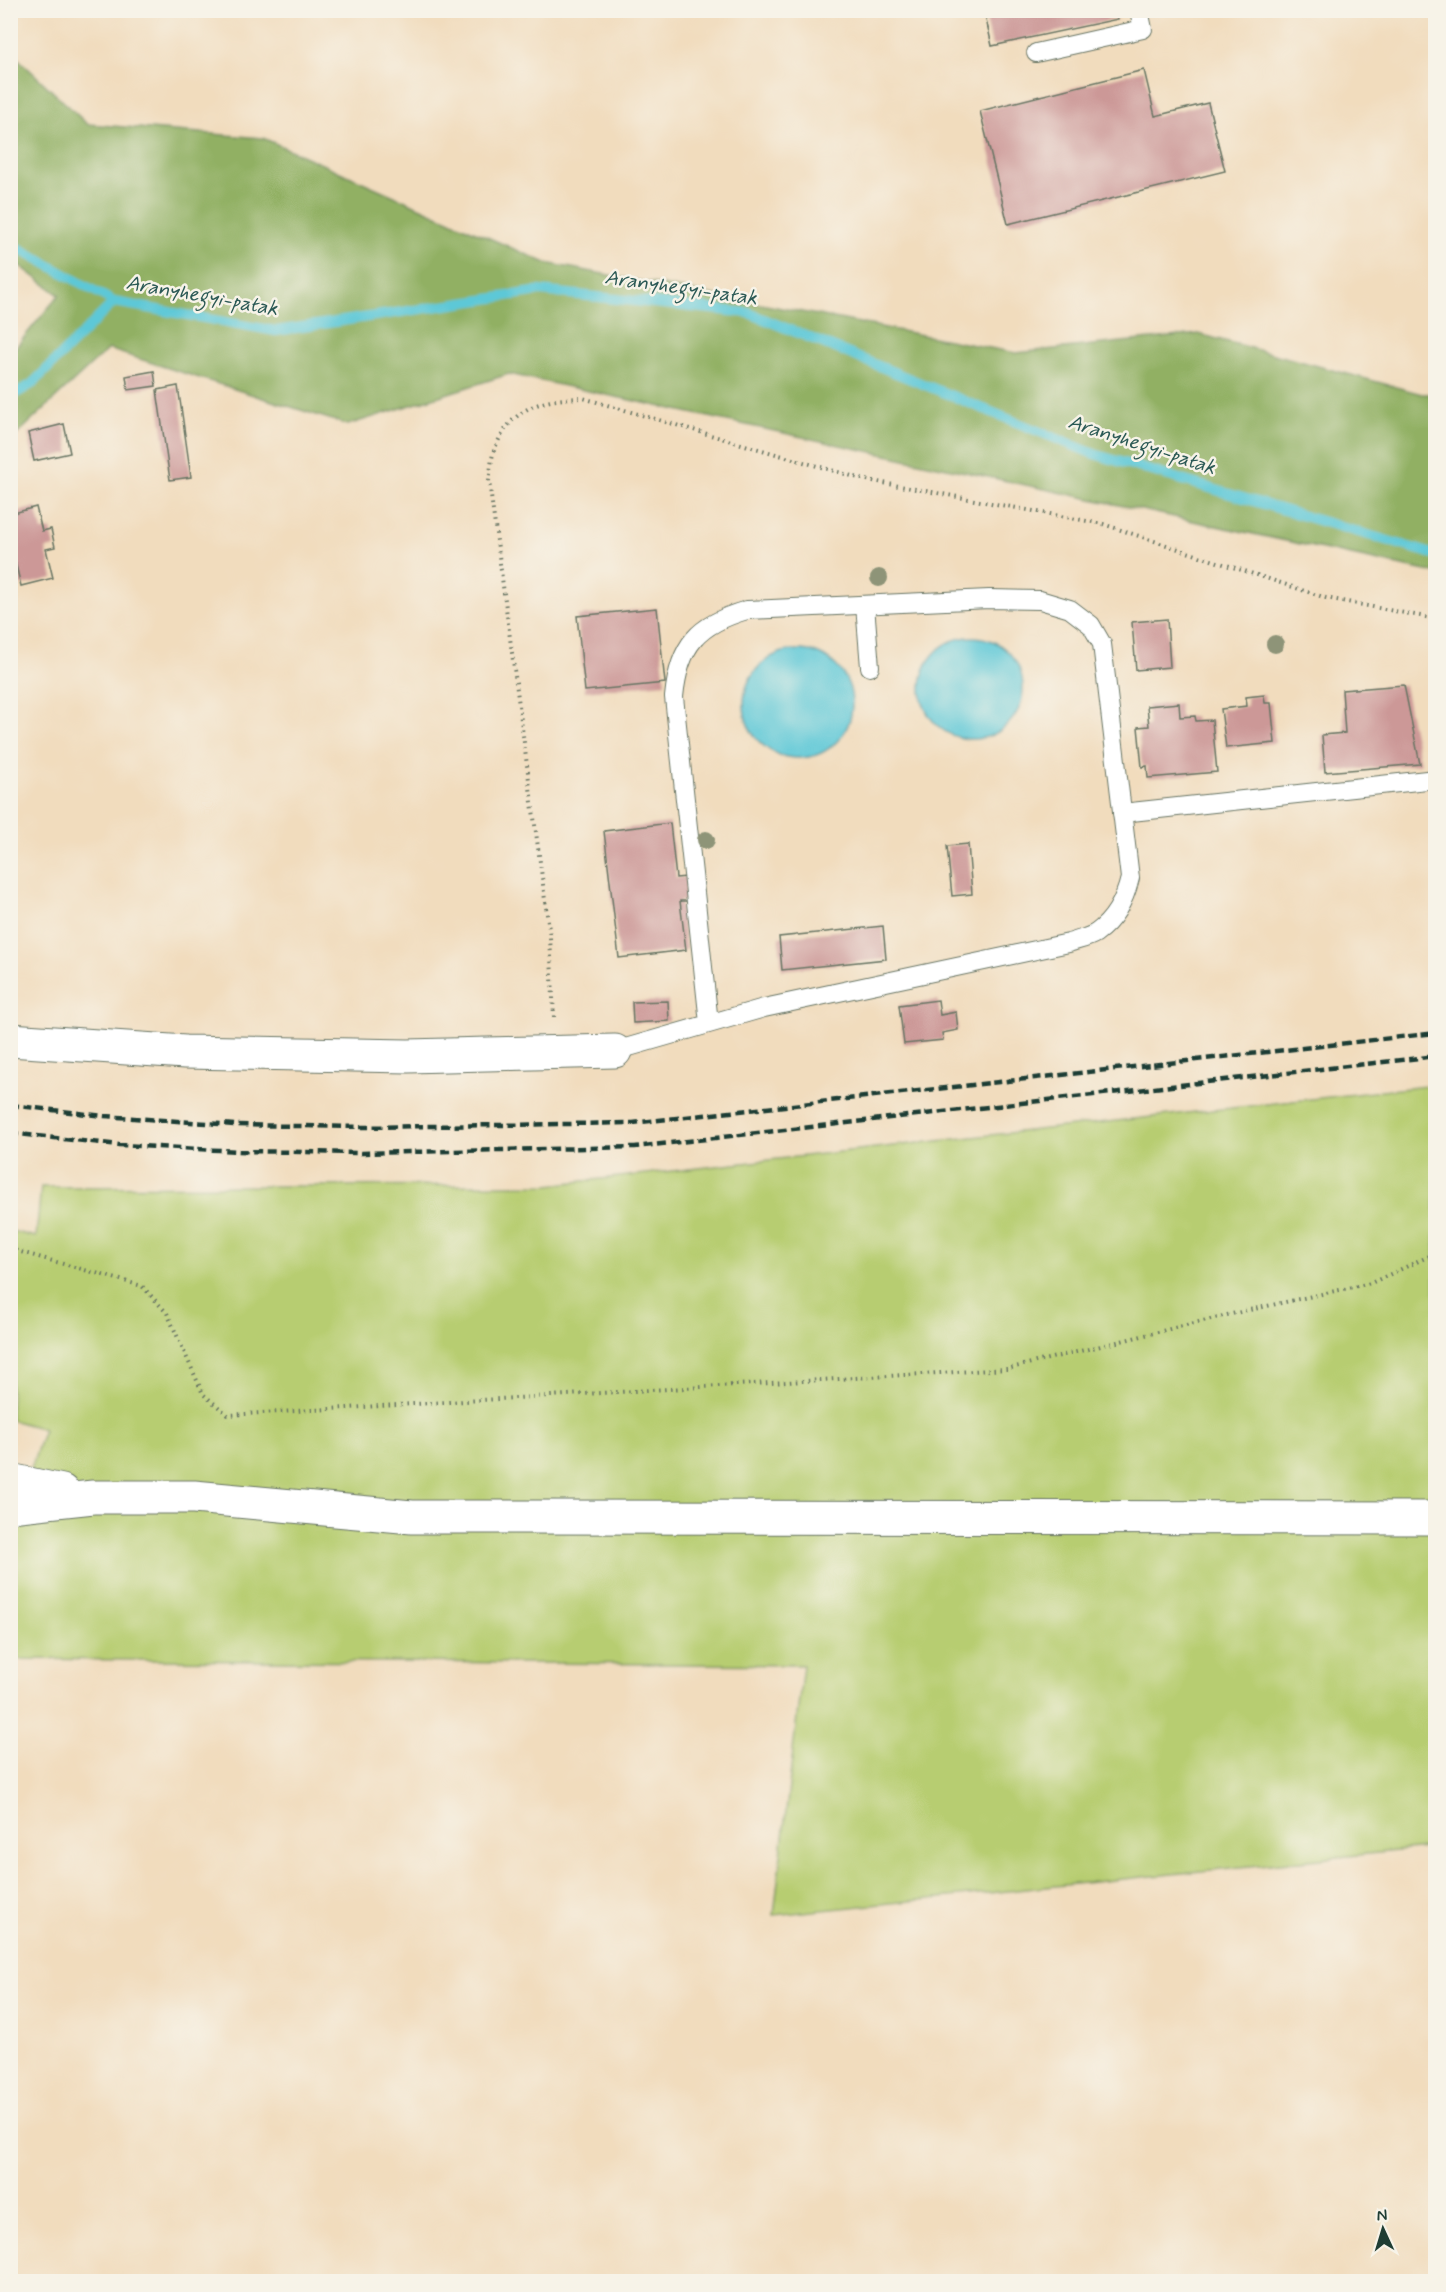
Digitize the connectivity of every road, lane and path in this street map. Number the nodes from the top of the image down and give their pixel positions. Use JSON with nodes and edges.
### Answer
{"nodes":[{"id":1,"x":1139,"y":10,"type":"edge"},
{"id":2,"x":1036,"y":53,"type":"dead end"},
{"id":3,"x":866,"y":605,"type":"junction"},
{"id":4,"x":870,"y":667,"type":"dead end"},
{"id":5,"x":1436,"y":779,"type":"edge"},
{"id":6,"x":1122,"y":813,"type":"junction"},
{"id":7,"x":709,"y":1023,"type":"junction"},
{"id":8,"x":10,"y":1040,"type":"edge"},
{"id":9,"x":615,"y":1051,"type":"joint"},
{"id":10,"x":10,"y":1249,"type":"edge"},
{"id":11,"x":1436,"y":1253,"type":"edge"},
{"id":12,"x":10,"y":1480,"type":"edge"},
{"id":13,"x":93,"y":1497,"type":"junction"},
{"id":14,"x":10,"y":1506,"type":"edge"},
{"id":15,"x":1436,"y":1518,"type":"edge"}],
"edges":[{"from":1,"to":2,"type":"lane"},
{"from":3,"to":4,"type":"lane"},
{"from":3,"to":6,"type":"lane"},
{"from":3,"to":7,"type":"lane"},
{"from":5,"to":6,"type":"lane"},
{"from":6,"to":7,"type":"lane"},
{"from":7,"to":9,"type":"lane"},
{"from":8,"to":9,"type":"street"},
{"from":10,"to":11,"type":"path"},
{"from":12,"to":13,"type":"street"},
{"from":13,"to":14,"type":"street"},
{"from":13,"to":15,"type":"street"}]}
